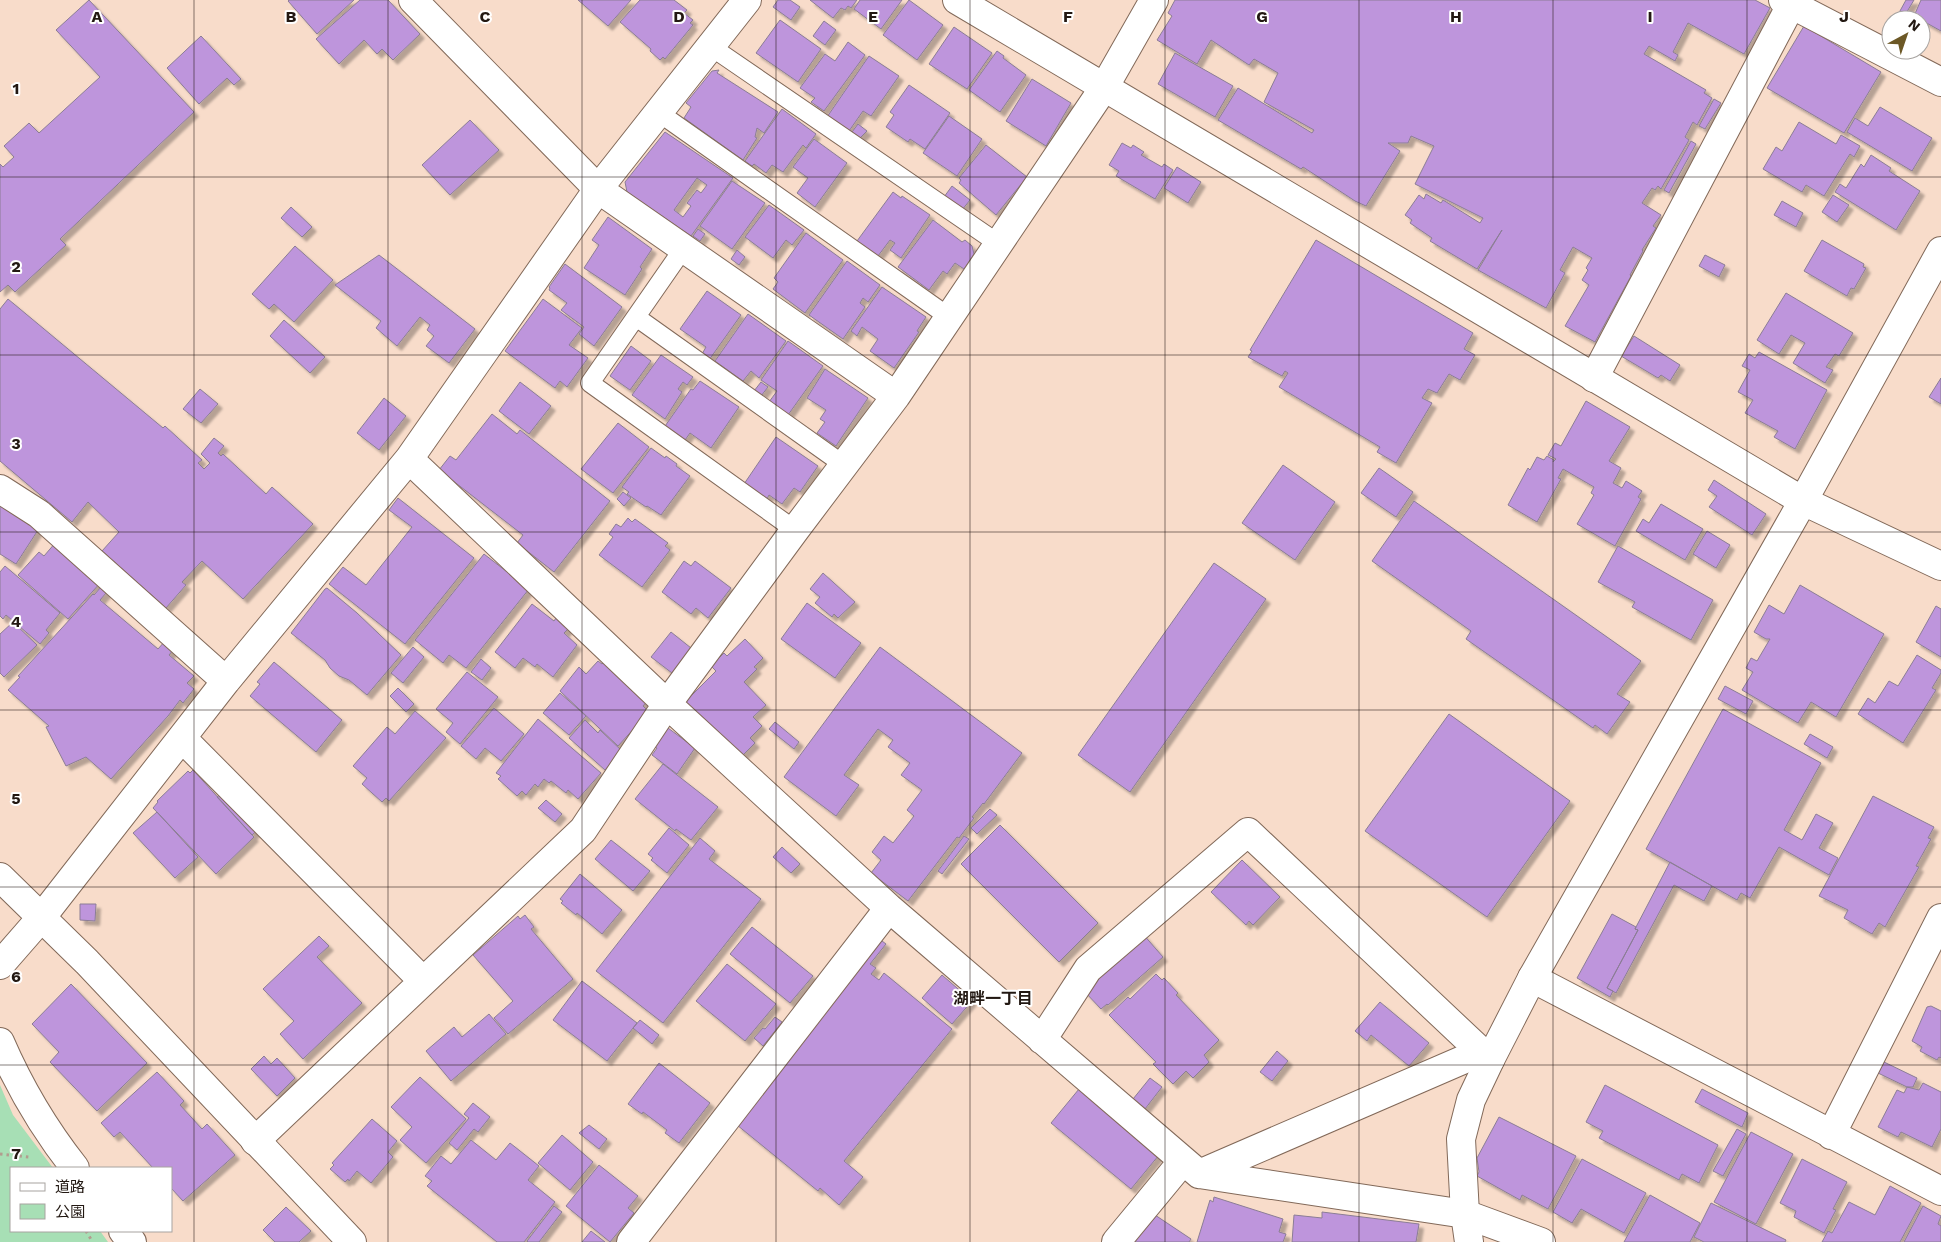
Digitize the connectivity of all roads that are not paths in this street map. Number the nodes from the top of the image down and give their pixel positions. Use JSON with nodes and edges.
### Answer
{"nodes":[{"id":1,"x":413,"y":0,"type":"edge"},
{"id":2,"x":747,"y":0,"type":"edge"},
{"id":3,"x":957,"y":0,"type":"edge"},
{"id":4,"x":1154,"y":0,"type":"edge"},
{"id":5,"x":1787,"y":2,"type":"edge"},
{"id":6,"x":710,"y":46,"type":"junction"},
{"id":7,"x":1941,"y":82,"type":"edge"},
{"id":8,"x":1104,"y":86,"type":"junction"},
{"id":9,"x":658,"y":112,"type":"junction"},
{"id":10,"x":598,"y":189,"type":"junction"},
{"id":11,"x":998,"y":244,"type":"junction"},
{"id":12,"x":683,"y":249,"type":"junction"},
{"id":13,"x":1941,"y":251,"type":"edge"},
{"id":14,"x":636,"y":317,"type":"junction"},
{"id":15,"x":949,"y":317,"type":"junction"},
{"id":16,"x":1594,"y":378,"type":"junction"},
{"id":17,"x":896,"y":396,"type":"junction"},
{"id":18,"x":409,"y":458,"type":"junction"},
{"id":19,"x":844,"y":465,"type":"junction"},
{"id":20,"x":0,"y":490,"type":"edge"},
{"id":21,"x":1803,"y":501,"type":"junction"},
{"id":22,"x":795,"y":530,"type":"junction"},
{"id":23,"x":1941,"y":566,"type":"edge"},
{"id":24,"x":226,"y":682,"type":"junction"},
{"id":25,"x":668,"y":704,"type":"junction"},
{"id":26,"x":182,"y":738,"type":"junction"},
{"id":27,"x":0,"y":877,"type":"edge"},
{"id":28,"x":888,"y":908,"type":"junction"},
{"id":29,"x":41,"y":918,"type":"junction"},
{"id":30,"x":1941,"y":918,"type":"edge"},
{"id":31,"x":0,"y":965,"type":"edge"},
{"id":32,"x":1532,"y":978,"type":"junction"},
{"id":33,"x":423,"y":981,"type":"junction"},
{"id":34,"x":1042,"y":1040,"type":"junction"},
{"id":35,"x":0,"y":1042,"type":"edge"},
{"id":36,"x":1486,"y":1056,"type":"junction"},
{"id":37,"x":1831,"y":1135,"type":"junction"},
{"id":38,"x":255,"y":1141,"type":"junction"},
{"id":39,"x":74,"y":1167,"type":"edge"},
{"id":40,"x":1191,"y":1168,"type":"junction"},
{"id":41,"x":1941,"y":1191,"type":"edge"},
{"id":42,"x":1465,"y":1214,"type":"junction"},
{"id":43,"x":352,"y":1242,"type":"edge"},
{"id":44,"x":630,"y":1242,"type":"edge"},
{"id":45,"x":1116,"y":1242,"type":"edge"},
{"id":46,"x":1469,"y":1242,"type":"edge"},
{"id":47,"x":1541,"y":1242,"type":"edge"}],
"edges":[{"from":1,"to":10,"type":"street"},
{"from":2,"to":6,"type":"street"},
{"from":3,"to":8,"type":"street"},
{"from":4,"to":8,"type":"street"},
{"from":5,"to":7,"type":"street"},
{"from":5,"to":16,"type":"street"},
{"from":6,"to":9,"type":"street"},
{"from":6,"to":11,"type":"lane"},
{"from":8,"to":11,"type":"street"},
{"from":8,"to":16,"type":"street"},
{"from":9,"to":10,"type":"street"},
{"from":9,"to":15,"type":"lane"},
{"from":10,"to":12,"type":"street"},
{"from":10,"to":18,"type":"street"},
{"from":11,"to":15,"type":"street"},
{"from":12,"to":14,"type":"lane"},
{"from":12,"to":17,"type":"street"},
{"from":13,"to":21,"type":"street"},
{"from":14,"to":19,"type":"lane"},
{"from":14,"to":22,"type":"lane"},
{"from":15,"to":17,"type":"street"},
{"from":16,"to":21,"type":"street"},
{"from":17,"to":19,"type":"street"},
{"from":18,"to":24,"type":"street"},
{"from":18,"to":25,"type":"street"},
{"from":19,"to":22,"type":"street"},
{"from":20,"to":24,"type":"street"},
{"from":21,"to":23,"type":"street"},
{"from":21,"to":32,"type":"street"},
{"from":22,"to":25,"type":"street"},
{"from":24,"to":26,"type":"street"},
{"from":25,"to":28,"type":"street"},
{"from":25,"to":33,"type":"street"},
{"from":26,"to":29,"type":"street"},
{"from":26,"to":33,"type":"street"},
{"from":27,"to":29,"type":"street"},
{"from":28,"to":34,"type":"street"},
{"from":28,"to":44,"type":"street"},
{"from":29,"to":31,"type":"street"},
{"from":29,"to":38,"type":"street"},
{"from":30,"to":37,"type":"street"},
{"from":32,"to":36,"type":"street"},
{"from":32,"to":37,"type":"street"},
{"from":33,"to":38,"type":"street"},
{"from":34,"to":36,"type":"street"},
{"from":34,"to":40,"type":"street"},
{"from":35,"to":39,"type":"street"},
{"from":36,"to":40,"type":"street"},
{"from":36,"to":42,"type":"street"},
{"from":37,"to":41,"type":"street"},
{"from":38,"to":43,"type":"street"},
{"from":40,"to":42,"type":"street"},
{"from":40,"to":45,"type":"street"},
{"from":42,"to":46,"type":"street"},
{"from":42,"to":47,"type":"street"}]}
